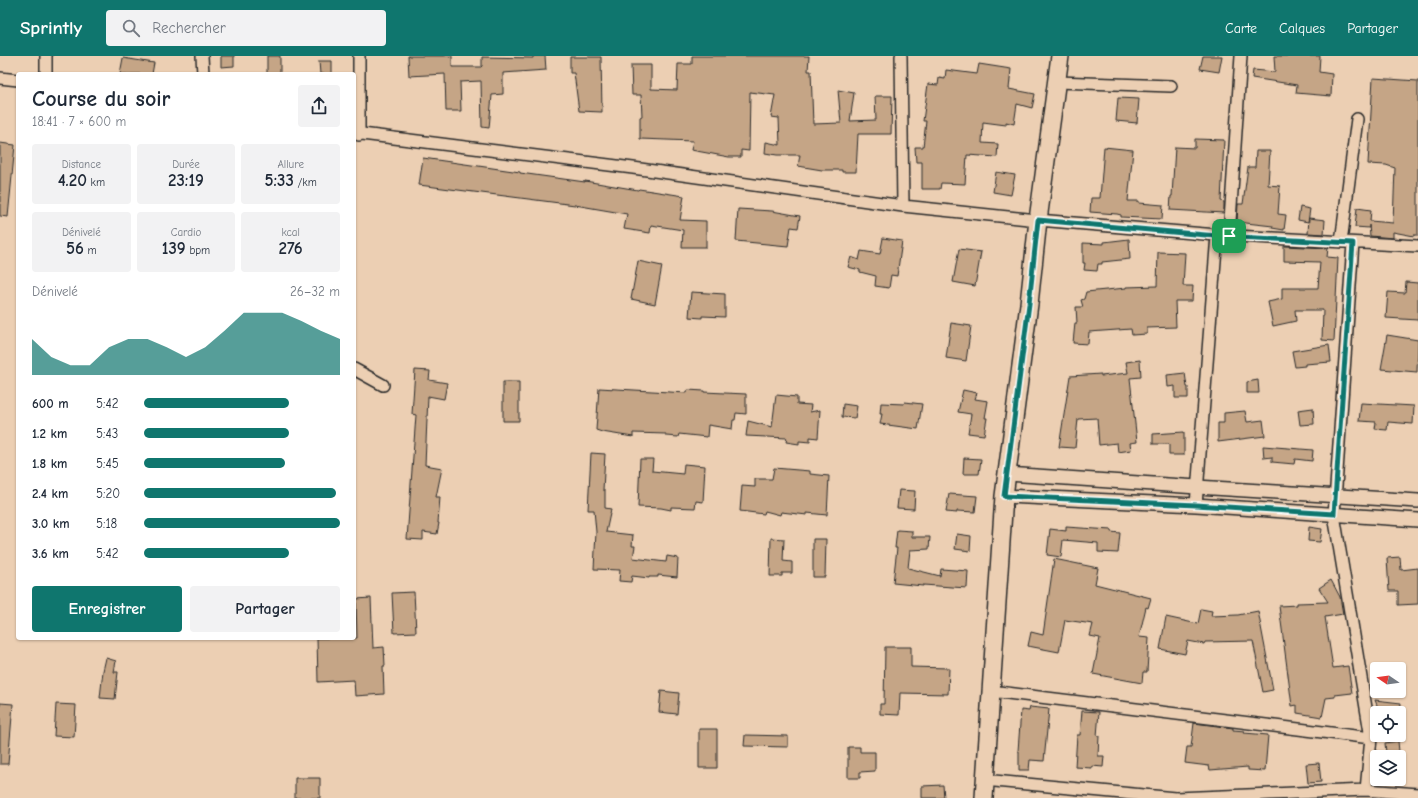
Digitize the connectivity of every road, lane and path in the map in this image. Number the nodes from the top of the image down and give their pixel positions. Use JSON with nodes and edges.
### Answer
{"nodes":[{"id":1,"x":46,"y":56,"type":"edge"},
{"id":2,"x":202,"y":56,"type":"edge"},
{"id":3,"x":359,"y":56,"type":"edge"},
{"id":4,"x":901,"y":56,"type":"edge"},
{"id":5,"x":1060,"y":56,"type":"edge"},
{"id":6,"x":1240,"y":56,"type":"edge"},
{"id":7,"x":46,"y":72,"type":"edge"},
{"id":8,"x":203,"y":72,"type":"edge"},
{"id":9,"x":0,"y":78,"type":"edge"},
{"id":10,"x":16,"y":80,"type":"edge"},
{"id":11,"x":1056,"y":82,"type":"junction"},
{"id":12,"x":1171,"y":86,"type":"dead end"},
{"id":13,"x":1357,"y":119,"type":"dead end"},
{"id":14,"x":357,"y":134,"type":"edge"},
{"id":15,"x":903,"y":206,"type":"junction"},
{"id":16,"x":1038,"y":220,"type":"junction"},
{"id":17,"x":1217,"y":236,"type":"junction"},
{"id":18,"x":1229,"y":236,"type":"junction"},
{"id":19,"x":1341,"y":242,"type":"junction"},
{"id":20,"x":1353,"y":243,"type":"junction"},
{"id":21,"x":1418,"y":246,"type":"edge"},
{"id":22,"x":356,"y":370,"type":"edge"},
{"id":23,"x":383,"y":385,"type":"dead end"},
{"id":24,"x":1008,"y":474,"type":"junction"},
{"id":25,"x":1197,"y":487,"type":"junction"},
{"id":26,"x":1004,"y":496,"type":"junction"},
{"id":27,"x":1335,"y":496,"type":"junction"},
{"id":28,"x":1418,"y":501,"type":"edge"},
{"id":29,"x":1196,"y":505,"type":"junction"},
{"id":30,"x":1334,"y":514,"type":"junction"},
{"id":31,"x":1418,"y":520,"type":"edge"},
{"id":32,"x":991,"y":691,"type":"junction"},
{"id":33,"x":1370,"y":732,"type":"edge"},
{"id":34,"x":1370,"y":738,"type":"edge"},
{"id":35,"x":1371,"y":742,"type":"edge"},
{"id":36,"x":984,"y":780,"type":"junction"},
{"id":37,"x":1366,"y":790,"type":"junction"},
{"id":38,"x":1418,"y":794,"type":"edge"},
{"id":39,"x":984,"y":798,"type":"edge"},
{"id":40,"x":1175,"y":798,"type":"edge"}],
"edges":[{"from":1,"to":7,"type":"street"},
{"from":2,"to":8,"type":"street"},
{"from":3,"to":14,"type":"street"},
{"from":4,"to":15,"type":"street"},
{"from":5,"to":11,"type":"main road"},
{"from":6,"to":18,"type":"street"},
{"from":9,"to":10,"type":"street"},
{"from":11,"to":12,"type":"street"},
{"from":11,"to":16,"type":"main road"},
{"from":13,"to":19,"type":"street"},
{"from":14,"to":15,"type":"street"},
{"from":15,"to":16,"type":"street"},
{"from":16,"to":17,"type":"street"},
{"from":16,"to":24,"type":"main road"},
{"from":17,"to":18,"type":"street"},
{"from":17,"to":25,"type":"street"},
{"from":18,"to":19,"type":"street"},
{"from":19,"to":20,"type":"street"},
{"from":20,"to":21,"type":"street"},
{"from":20,"to":27,"type":"street"},
{"from":22,"to":23,"type":"street"},
{"from":24,"to":25,"type":"street"},
{"from":24,"to":26,"type":"main road"},
{"from":25,"to":27,"type":"street"},
{"from":25,"to":29,"type":"street"},
{"from":26,"to":29,"type":"street"},
{"from":26,"to":32,"type":"main road"},
{"from":27,"to":28,"type":"street"},
{"from":27,"to":30,"type":"street"},
{"from":29,"to":30,"type":"street"},
{"from":30,"to":31,"type":"street"},
{"from":30,"to":33,"type":"street"},
{"from":32,"to":34,"type":"street"},
{"from":32,"to":36,"type":"main road"},
{"from":35,"to":37,"type":"street"},
{"from":36,"to":39,"type":"main road"},
{"from":36,"to":40,"type":"street"},
{"from":37,"to":38,"type":"street"},
{"from":37,"to":40,"type":"street"}]}
